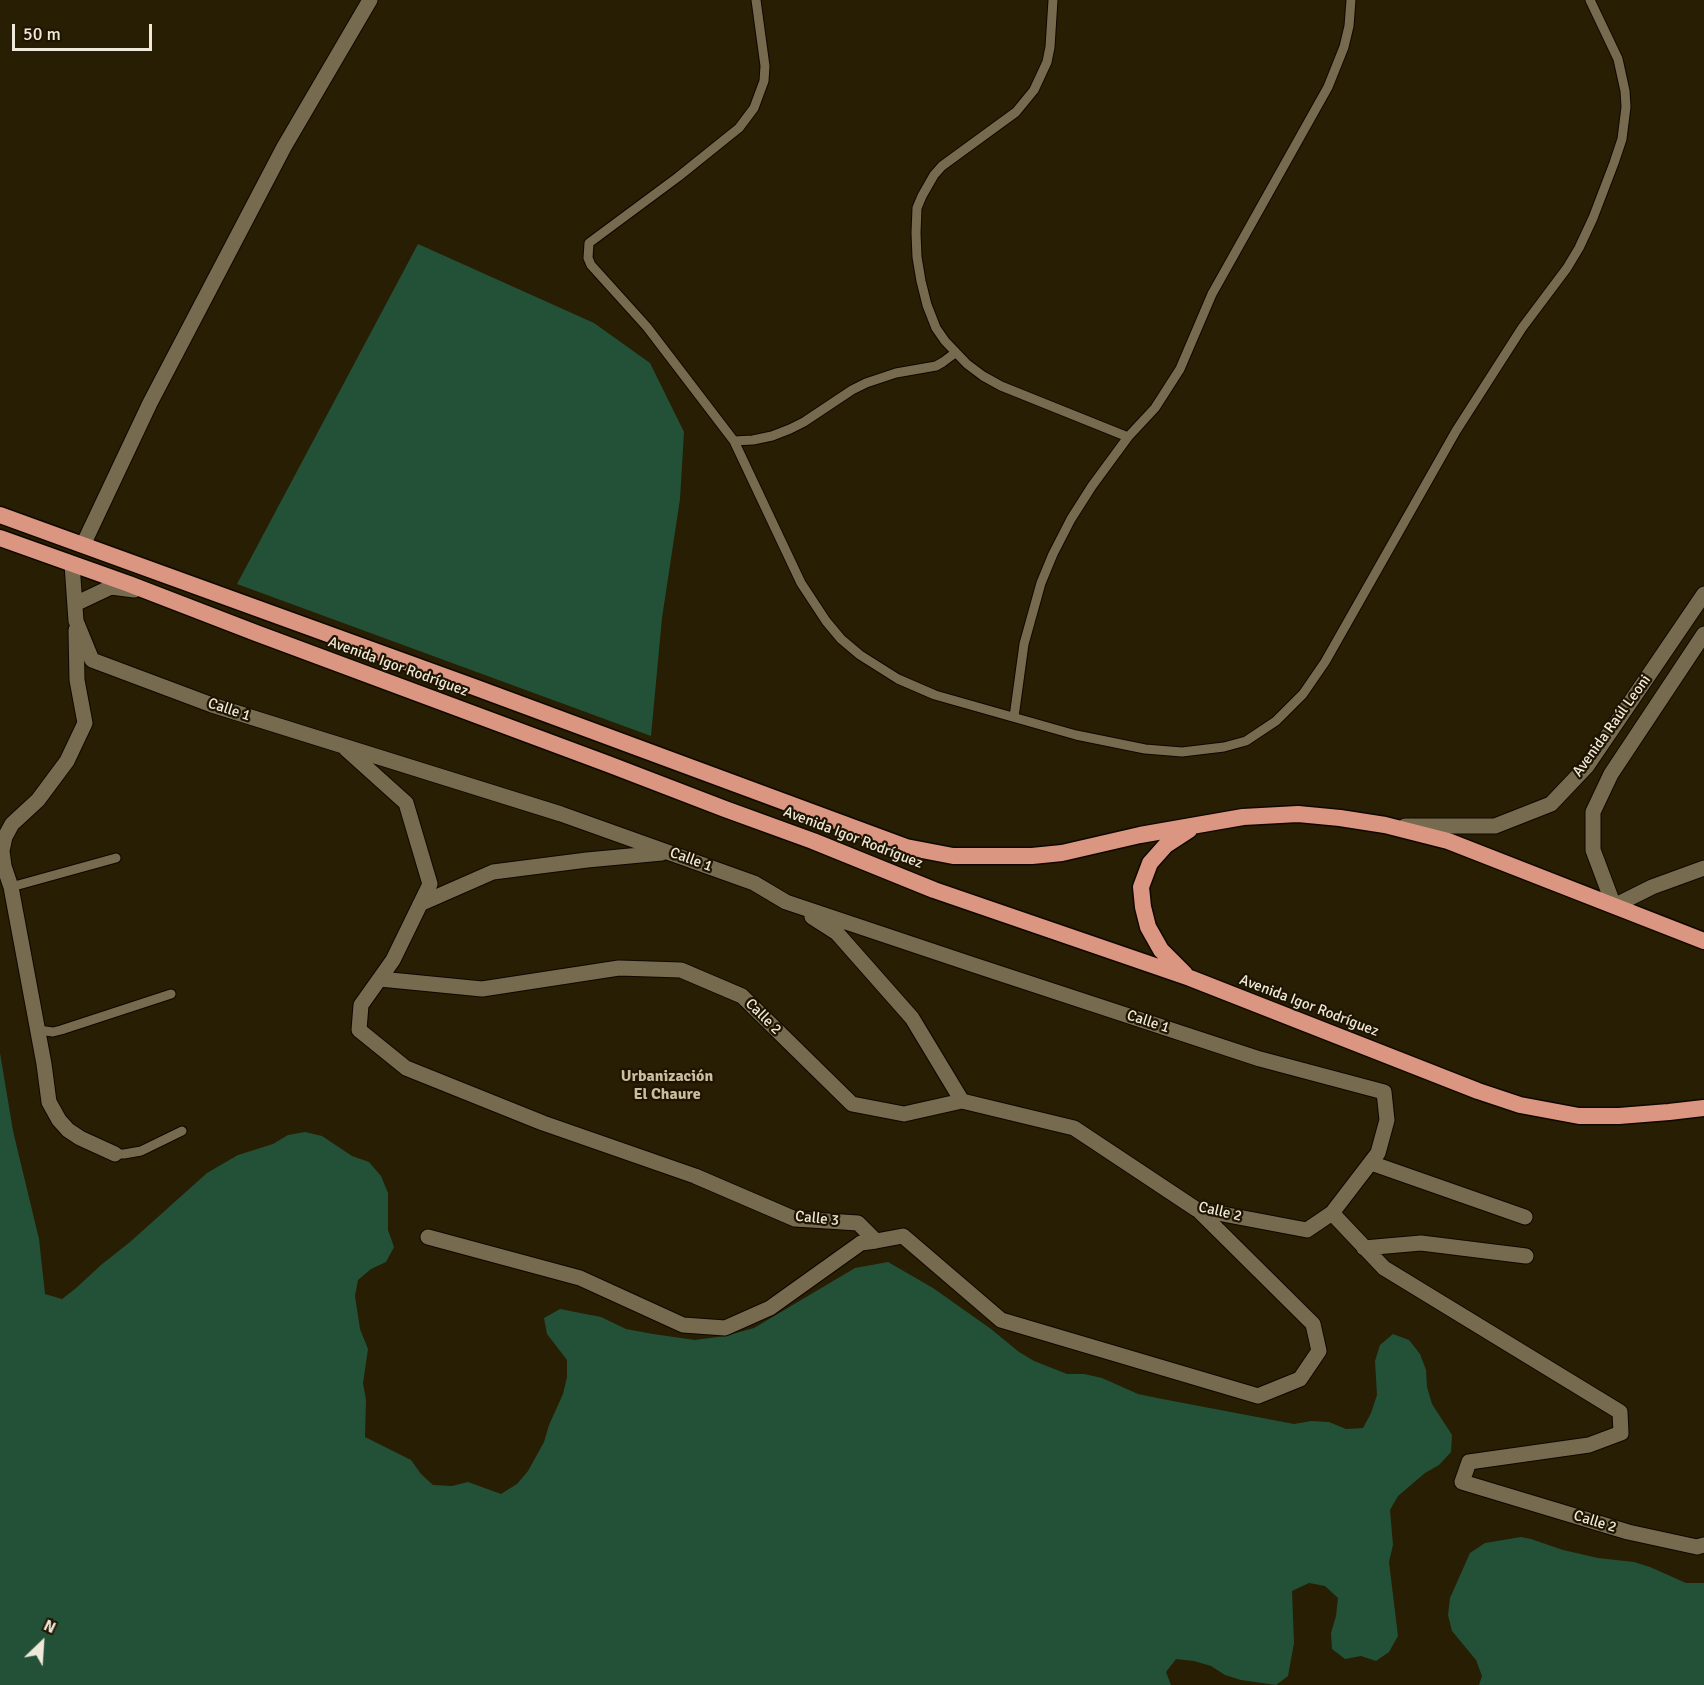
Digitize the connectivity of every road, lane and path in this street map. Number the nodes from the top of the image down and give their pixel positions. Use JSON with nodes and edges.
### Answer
{"nodes":[{"id":1,"x":370,"y":0,"type":"edge"},
{"id":2,"x":756,"y":0,"type":"edge"},
{"id":3,"x":1053,"y":0,"type":"edge"},
{"id":4,"x":1352,"y":0,"type":"edge"},
{"id":5,"x":1590,"y":0,"type":"edge"},
{"id":6,"x":955,"y":353,"type":"junction"},
{"id":7,"x":1128,"y":437,"type":"junction"},
{"id":8,"x":734,"y":441,"type":"junction"},
{"id":9,"x":0,"y":515,"type":"edge"},
{"id":10,"x":0,"y":538,"type":"edge"},
{"id":11,"x":83,"y":545,"type":"junction"},
{"id":12,"x":72,"y":564,"type":"junction"},
{"id":13,"x":151,"y":592,"type":"junction"},
{"id":14,"x":1704,"y":594,"type":"edge"},
{"id":15,"x":75,"y":604,"type":"junction"},
{"id":16,"x":75,"y":621,"type":"junction"},
{"id":17,"x":1704,"y":634,"type":"edge"},
{"id":18,"x":1014,"y":717,"type":"junction"},
{"id":19,"x":342,"y":746,"type":"junction"},
{"id":20,"x":1197,"y":825,"type":"junction"},
{"id":21,"x":1385,"y":825,"type":"junction"},
{"id":22,"x":668,"y":852,"type":"junction"},
{"id":23,"x":116,"y":858,"type":"dead end"},
{"id":24,"x":1704,"y":868,"type":"edge"},
{"id":25,"x":11,"y":887,"type":"junction"},
{"id":26,"x":786,"y":902,"type":"junction"},
{"id":27,"x":420,"y":904,"type":"junction"},
{"id":28,"x":1614,"y":906,"type":"junction"},
{"id":29,"x":1704,"y":940,"type":"edge"},
{"id":30,"x":1190,"y":978,"type":"junction"},
{"id":31,"x":380,"y":979,"type":"junction"},
{"id":32,"x":171,"y":994,"type":"dead end"},
{"id":33,"x":38,"y":1030,"type":"junction"},
{"id":34,"x":1704,"y":1100,"type":"edge"},
{"id":35,"x":962,"y":1101,"type":"junction"},
{"id":36,"x":1704,"y":1108,"type":"edge"},
{"id":37,"x":1643,"y":1114,"type":"junction"},
{"id":38,"x":182,"y":1131,"type":"dead end"},
{"id":39,"x":115,"y":1154,"type":"joint"},
{"id":40,"x":1371,"y":1163,"type":"junction"},
{"id":41,"x":1196,"y":1209,"type":"junction"},
{"id":42,"x":1332,"y":1213,"type":"junction"},
{"id":43,"x":1526,"y":1217,"type":"dead end"},
{"id":44,"x":428,"y":1238,"type":"dead end"},
{"id":45,"x":876,"y":1241,"type":"junction"},
{"id":46,"x":1365,"y":1248,"type":"junction"},
{"id":47,"x":1526,"y":1256,"type":"dead end"},
{"id":48,"x":1704,"y":1545,"type":"edge"}],
"edges":[{"from":1,"to":11,"type":"street"},
{"from":2,"to":8,"type":"lane"},
{"from":3,"to":6,"type":"lane"},
{"from":4,"to":7,"type":"lane"},
{"from":5,"to":18,"type":"lane"},
{"from":6,"to":7,"type":"lane"},
{"from":6,"to":8,"type":"lane"},
{"from":7,"to":18,"type":"lane"},
{"from":8,"to":18,"type":"lane"},
{"from":9,"to":11,"type":"highway","name":"Avenida Igor Rodríguez"},
{"from":10,"to":12,"type":"highway","name":"Avenida Igor Rodríguez"},
{"from":11,"to":20,"type":"highway","name":"Avenida Igor Rodríguez"},
{"from":12,"to":13,"type":"highway","name":"Avenida Igor Rodríguez"},
{"from":12,"to":15,"type":"street","name":"Calle 1"},
{"from":13,"to":15,"type":"street"},
{"from":13,"to":30,"type":"highway","name":"Avenida Igor Rodríguez"},
{"from":14,"to":21,"type":"street","name":"Avenida Raúl Leoni"},
{"from":15,"to":16,"type":"street","name":"Calle 1"},
{"from":16,"to":19,"type":"street","name":"Calle 1"},
{"from":16,"to":25,"type":"street"},
{"from":17,"to":28,"type":"street","name":"Avenida Raúl Leoni"},
{"from":19,"to":22,"type":"street","name":"Calle 1"},
{"from":19,"to":27,"type":"street"},
{"from":20,"to":21,"type":"highway","name":"Avenida Igor Rodríguez"},
{"from":20,"to":30,"type":"highway"},
{"from":21,"to":28,"type":"highway","name":"Avenida Igor Rodríguez"},
{"from":22,"to":26,"type":"street","name":"Calle 1"},
{"from":22,"to":27,"type":"street"},
{"from":23,"to":25,"type":"lane"},
{"from":24,"to":28,"type":"street"},
{"from":25,"to":33,"type":"street"},
{"from":26,"to":35,"type":"street"},
{"from":26,"to":40,"type":"street","name":"Calle 1"},
{"from":27,"to":31,"type":"street"},
{"from":28,"to":29,"type":"highway","name":"Avenida Igor Rodríguez"},
{"from":30,"to":37,"type":"highway","name":"Avenida Igor Rodríguez"},
{"from":31,"to":35,"type":"street","name":"Calle 2"},
{"from":31,"to":45,"type":"street","name":"Calle 3"},
{"from":32,"to":33,"type":"lane"},
{"from":33,"to":39,"type":"street"},
{"from":34,"to":37,"type":"highway"},
{"from":35,"to":41,"type":"street","name":"Calle 2"},
{"from":36,"to":37,"type":"highway","name":"Avenida Igor Rodríguez"},
{"from":38,"to":39,"type":"lane"},
{"from":40,"to":42,"type":"street"},
{"from":40,"to":43,"type":"street"},
{"from":41,"to":42,"type":"street","name":"Calle 2"},
{"from":41,"to":45,"type":"street"},
{"from":42,"to":46,"type":"street","name":"Calle 2"},
{"from":44,"to":45,"type":"street"},
{"from":46,"to":47,"type":"street"},
{"from":46,"to":48,"type":"street","name":"Calle 2"}]}
